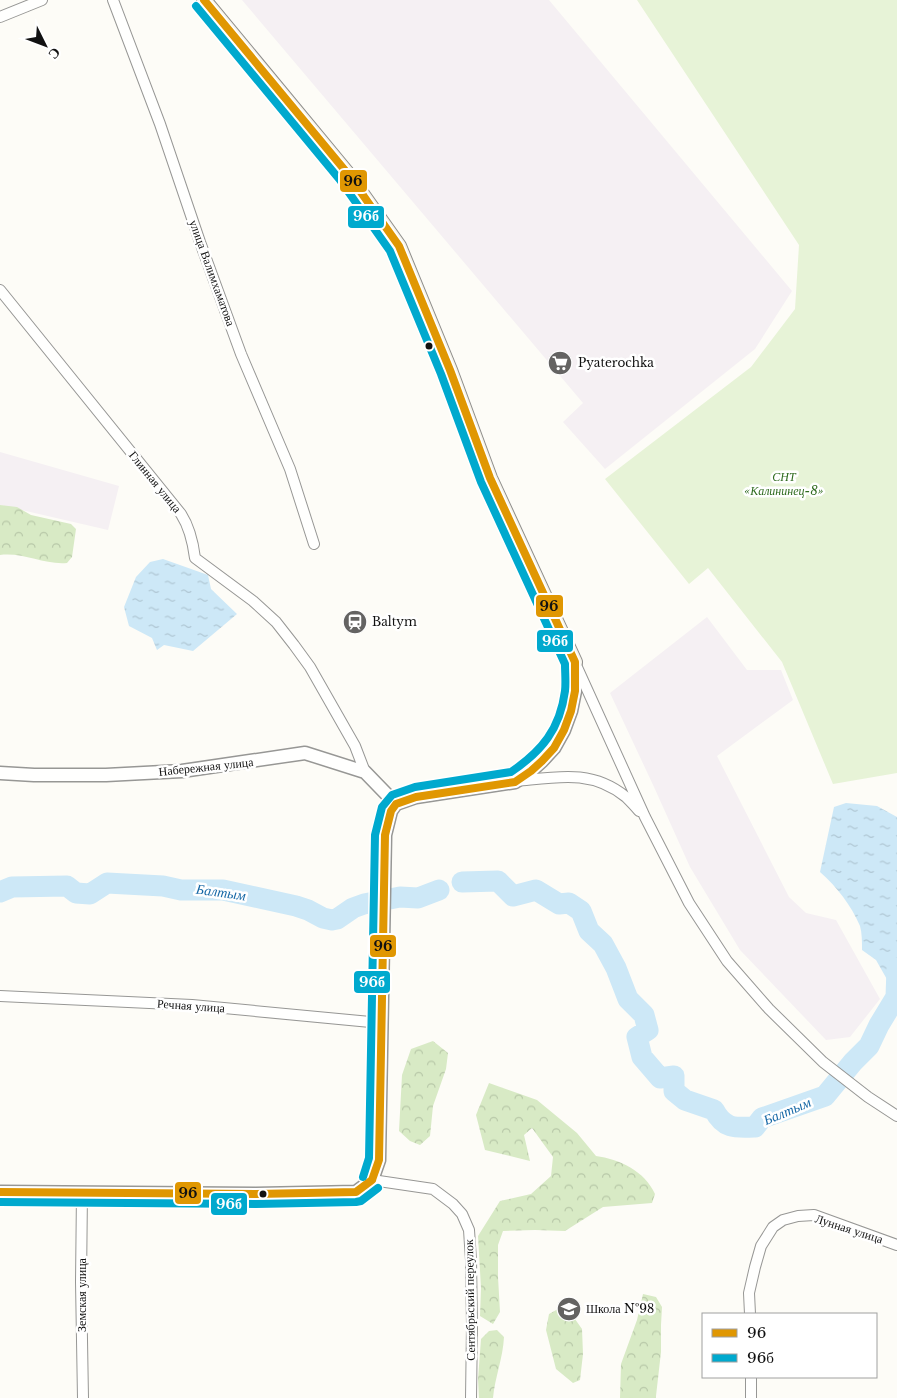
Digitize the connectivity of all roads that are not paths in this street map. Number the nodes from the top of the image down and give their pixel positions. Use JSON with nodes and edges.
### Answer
{"nodes":[{"id":1,"x":42,"y":0,"type":"edge"},
{"id":2,"x":113,"y":0,"type":"edge"},
{"id":3,"x":204,"y":0,"type":"edge"},
{"id":4,"x":0,"y":17,"type":"edge"},
{"id":5,"x":0,"y":290,"type":"edge"},
{"id":6,"x":314,"y":544,"type":"dead end"},
{"id":7,"x":575,"y":662,"type":"junction"},
{"id":8,"x":365,"y":772,"type":"junction"},
{"id":9,"x":0,"y":773,"type":"edge"},
{"id":10,"x":515,"y":782,"type":"junction"},
{"id":11,"x":396,"y":804,"type":"junction"},
{"id":12,"x":645,"y":817,"type":"junction"},
{"id":13,"x":0,"y":996,"type":"edge"},
{"id":14,"x":381,"y":1023,"type":"junction"},
{"id":15,"x":897,"y":1116,"type":"edge"},
{"id":16,"x":372,"y":1180,"type":"junction"},
{"id":17,"x":0,"y":1192,"type":"edge"},
{"id":18,"x":82,"y":1192,"type":"junction"},
{"id":19,"x":897,"y":1245,"type":"edge"},
{"id":20,"x":750,"y":1313,"type":"edge"},
{"id":21,"x":751,"y":1378,"type":"edge"},
{"id":22,"x":83,"y":1398,"type":"edge"},
{"id":23,"x":471,"y":1398,"type":"edge"},
{"id":24,"x":751,"y":1398,"type":"edge"}],
"edges":[{"from":1,"to":4,"type":"street"},
{"from":2,"to":6,"type":"street","name":"улица Валимхаматова"},
{"from":3,"to":7,"type":"main road"},
{"from":5,"to":8,"type":"street","name":"Глинная улица"},
{"from":7,"to":10,"type":"street"},
{"from":7,"to":12,"type":"street"},
{"from":8,"to":9,"type":"street","name":"Набережная улица"},
{"from":8,"to":11,"type":"street","name":"Набережная улица"},
{"from":10,"to":11,"type":"street"},
{"from":10,"to":12,"type":"street"},
{"from":11,"to":14,"type":"street"},
{"from":12,"to":15,"type":"street"},
{"from":13,"to":14,"type":"street","name":"Речная улица"},
{"from":14,"to":16,"type":"street"},
{"from":16,"to":18,"type":"street"},
{"from":16,"to":23,"type":"street","name":"Сентябрьский переулок"},
{"from":17,"to":18,"type":"street"},
{"from":18,"to":22,"type":"street","name":"Земская улица"},
{"from":19,"to":20,"type":"street","name":"Лунная улица"},
{"from":21,"to":24,"type":"street"}]}
